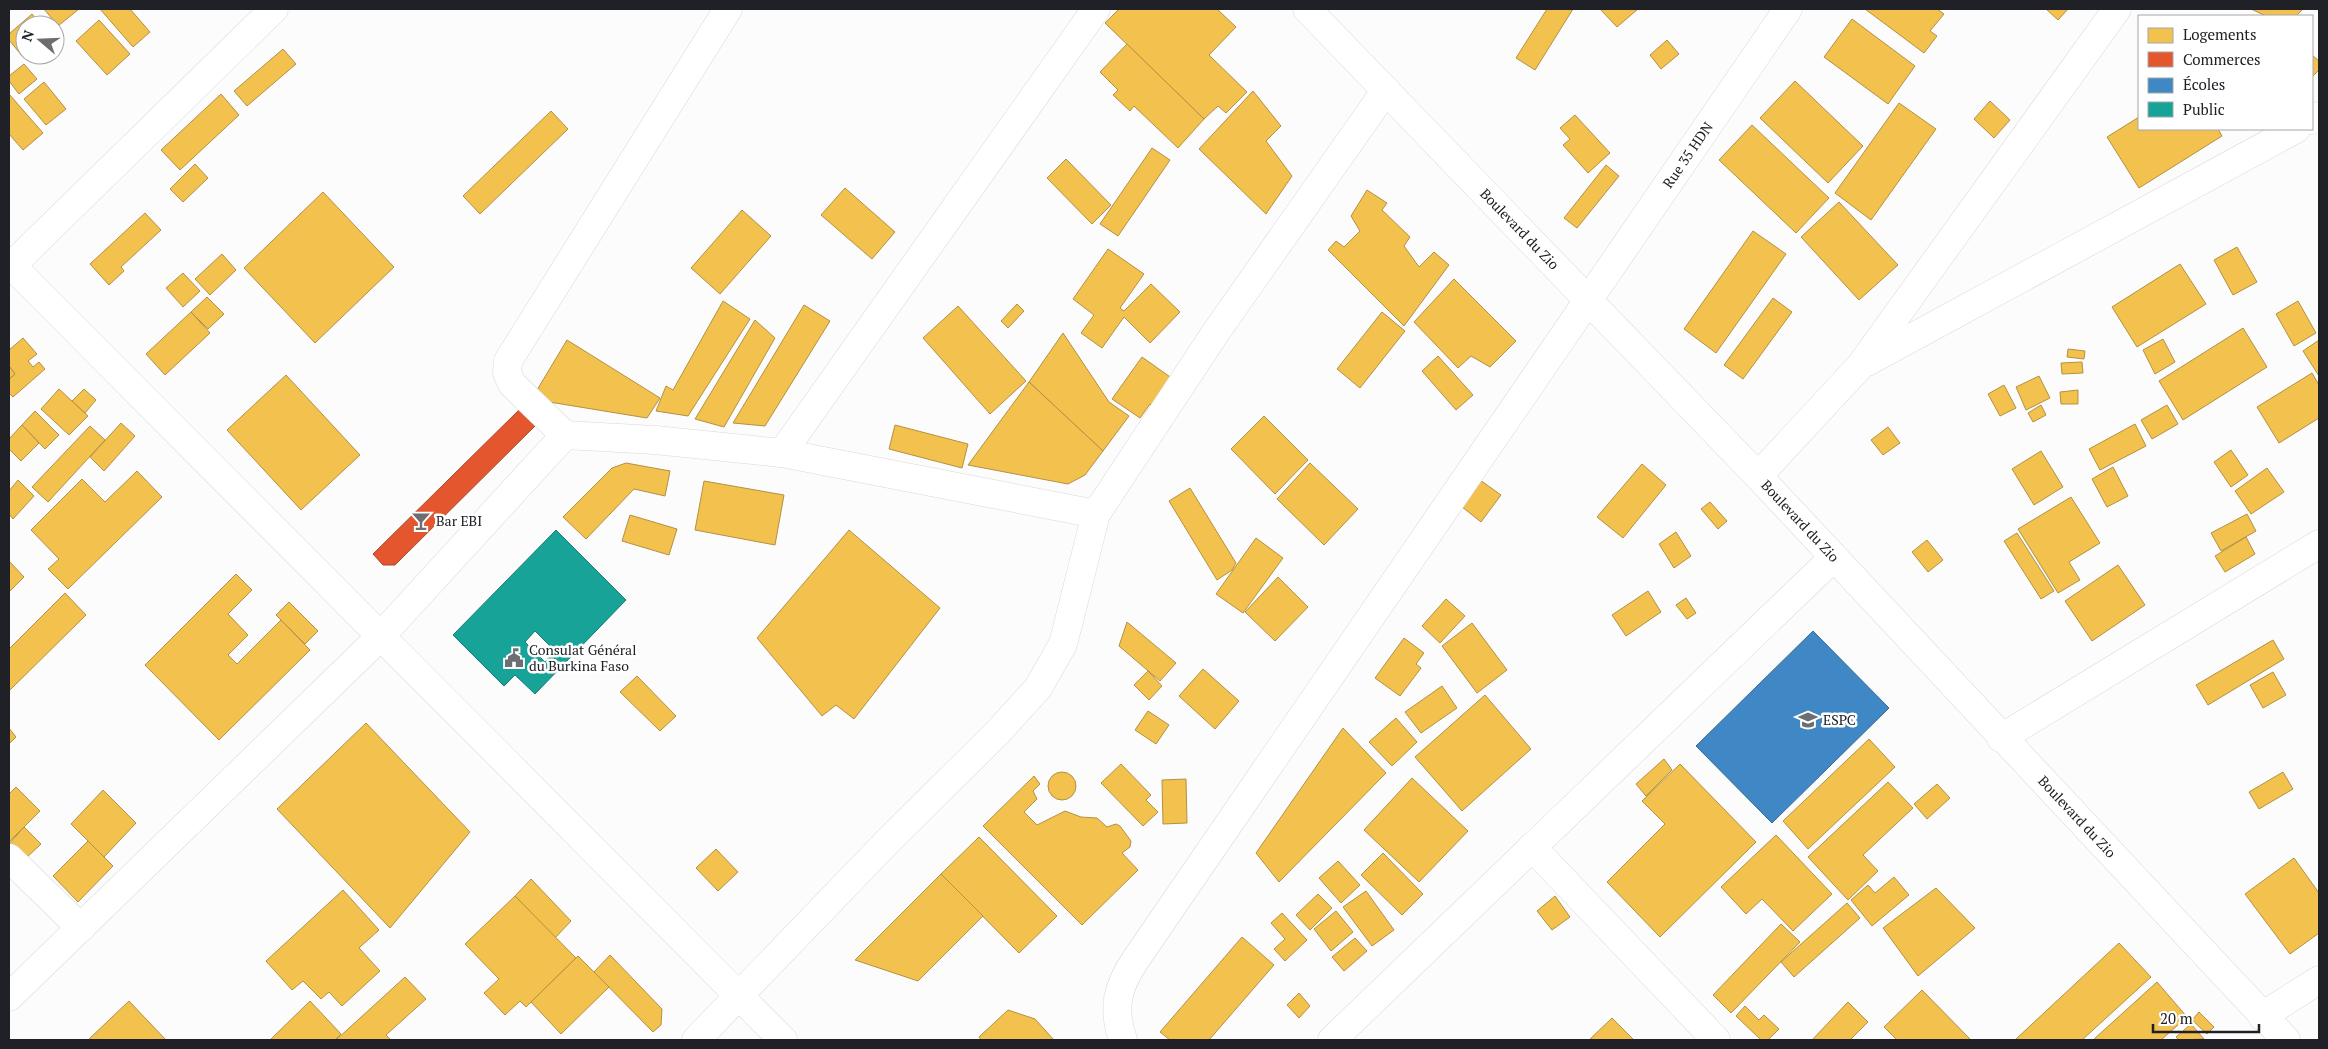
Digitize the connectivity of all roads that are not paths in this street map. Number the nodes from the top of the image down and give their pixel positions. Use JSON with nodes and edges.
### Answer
{"nodes":[{"id":1,"x":274,"y":9,"type":"edge"},
{"id":2,"x":728,"y":9,"type":"edge"},
{"id":3,"x":1096,"y":9,"type":"edge"},
{"id":4,"x":1307,"y":9,"type":"edge"},
{"id":5,"x":1788,"y":9,"type":"edge"},
{"id":6,"x":2117,"y":9,"type":"edge"},
{"id":7,"x":1386,"y":90,"type":"junction"},
{"id":8,"x":2294,"y":130,"type":"edge"},
{"id":9,"x":10,"y":267,"type":"edge"},
{"id":10,"x":1588,"y":300,"type":"junction"},
{"id":11,"x":1861,"y":366,"type":"junction"},
{"id":12,"x":565,"y":435,"type":"junction"},
{"id":13,"x":782,"y":453,"type":"junction"},
{"id":14,"x":1758,"y":476,"type":"junction"},
{"id":15,"x":1096,"y":514,"type":"junction"},
{"id":16,"x":2319,"y":544,"type":"edge"},
{"id":17,"x":1833,"y":558,"type":"junction"},
{"id":18,"x":380,"y":637,"type":"junction"},
{"id":19,"x":2001,"y":738,"type":"junction"},
{"id":20,"x":1532,"y":847,"type":"junction"},
{"id":21,"x":9,"y":858,"type":"edge"},
{"id":22,"x":81,"y":928,"type":"junction"},
{"id":23,"x":2319,"y":980,"type":"edge"},
{"id":24,"x":9,"y":997,"type":"edge"},
{"id":25,"x":739,"y":997,"type":"junction"},
{"id":26,"x":2262,"y":1016,"type":"junction"},
{"id":27,"x":696,"y":1040,"type":"edge"},
{"id":28,"x":783,"y":1040,"type":"edge"},
{"id":29,"x":1123,"y":1040,"type":"edge"},
{"id":30,"x":1332,"y":1040,"type":"edge"},
{"id":31,"x":1716,"y":1040,"type":"edge"},
{"id":32,"x":2286,"y":1040,"type":"edge"}],
"edges":[{"from":1,"to":9,"type":"street"},
{"from":2,"to":12,"type":"street"},
{"from":3,"to":13,"type":"street"},
{"from":4,"to":7,"type":"street","name":"Boulevard du Zio"},
{"from":5,"to":10,"type":"street","name":"Rue 35 HDN"},
{"from":6,"to":11,"type":"street"},
{"from":7,"to":10,"type":"street","name":"Boulevard du Zio"},
{"from":7,"to":15,"type":"street"},
{"from":8,"to":11,"type":"street"},
{"from":9,"to":18,"type":"street"},
{"from":10,"to":14,"type":"street","name":"Boulevard du Zio"},
{"from":10,"to":29,"type":"street","name":"Rue 35 HDN"},
{"from":11,"to":14,"type":"street"},
{"from":12,"to":13,"type":"street"},
{"from":12,"to":18,"type":"street"},
{"from":13,"to":15,"type":"street"},
{"from":14,"to":17,"type":"street","name":"Boulevard du Zio"},
{"from":15,"to":25,"type":"street"},
{"from":16,"to":19,"type":"street"},
{"from":17,"to":19,"type":"street","name":"Boulevard du Zio"},
{"from":17,"to":20,"type":"street"},
{"from":18,"to":22,"type":"street"},
{"from":18,"to":25,"type":"street"},
{"from":19,"to":26,"type":"street","name":"Boulevard du Zio"},
{"from":20,"to":30,"type":"street"},
{"from":20,"to":31,"type":"street"},
{"from":21,"to":22,"type":"street"},
{"from":22,"to":24,"type":"street"},
{"from":23,"to":26,"type":"street"},
{"from":25,"to":27,"type":"street"},
{"from":25,"to":28,"type":"street"},
{"from":26,"to":32,"type":"street","name":"Boulevard du Zio"}]}
